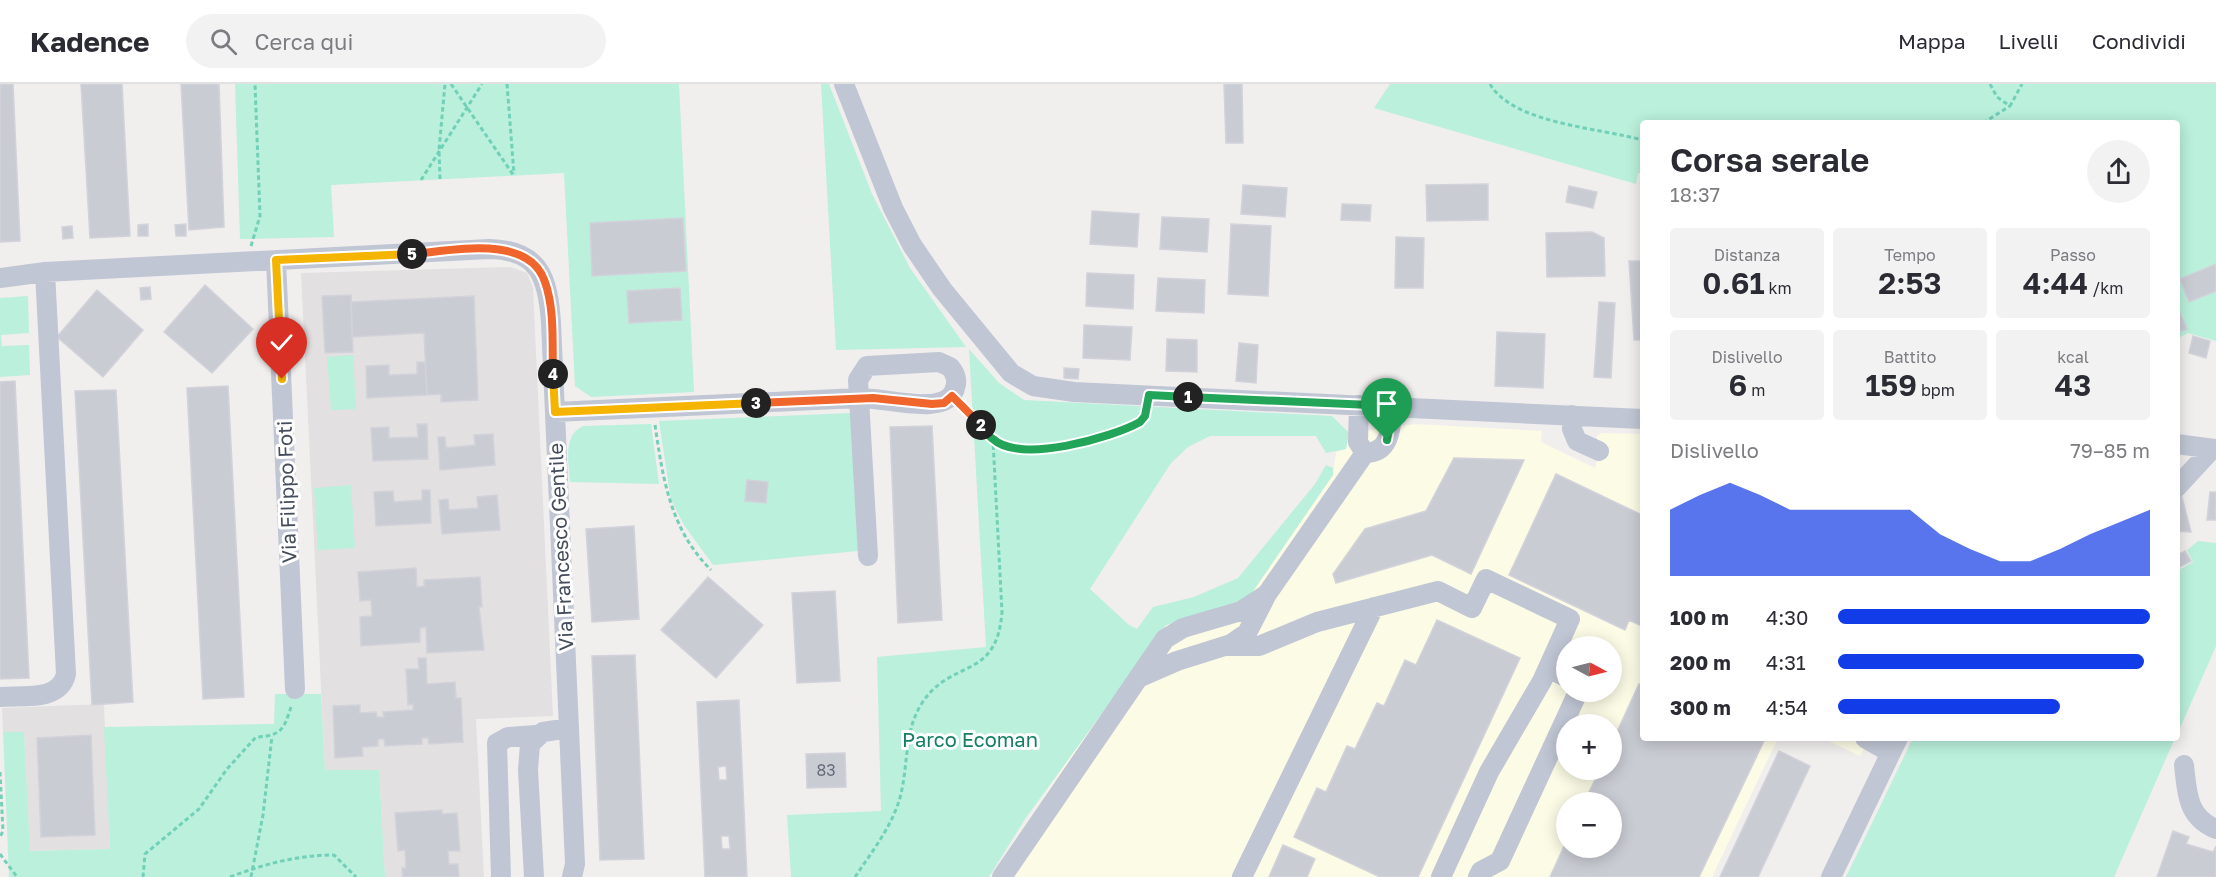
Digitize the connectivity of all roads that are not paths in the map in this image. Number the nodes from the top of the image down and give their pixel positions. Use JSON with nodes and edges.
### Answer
{"nodes":[{"id":1,"x":844,"y":84,"type":"edge"},
{"id":2,"x":276,"y":260,"type":"junction"},
{"id":3,"x":0,"y":270,"type":"edge"},
{"id":4,"x":39,"y":273,"type":"junction"},
{"id":5,"x":0,"y":278,"type":"edge"},
{"id":6,"x":859,"y":398,"type":"junction"},
{"id":7,"x":1359,"y":405,"type":"junction"},
{"id":8,"x":1393,"y":406,"type":"junction"},
{"id":9,"x":555,"y":412,"type":"junction"},
{"id":10,"x":1572,"y":415,"type":"junction"},
{"id":11,"x":1640,"y":418,"type":"edge"},
{"id":12,"x":2180,"y":445,"type":"edge"},
{"id":13,"x":2214,"y":449,"type":"edge"},
{"id":14,"x":1599,"y":451,"type":"dead end"},
{"id":15,"x":1365,"y":453,"type":"junction"},
{"id":16,"x":2180,"y":484,"type":"edge"},
{"id":17,"x":868,"y":556,"type":"dead end"},
{"id":18,"x":1267,"y":594,"type":"junction"},
{"id":19,"x":1374,"y":607,"type":"junction"},
{"id":20,"x":1220,"y":618,"type":"junction"},
{"id":21,"x":1226,"y":646,"type":"junction"},
{"id":22,"x":1548,"y":668,"type":"junction"},
{"id":23,"x":1556,"y":672,"type":"edge"},
{"id":24,"x":1138,"y":678,"type":"junction"},
{"id":25,"x":296,"y":689,"type":"road end"},
{"id":26,"x":0,"y":697,"type":"edge"},
{"id":27,"x":1573,"y":702,"type":"edge"},
{"id":28,"x":569,"y":728,"type":"junction"},
{"id":29,"x":536,"y":735,"type":"junction"},
{"id":30,"x":1876,"y":741,"type":"edge"},
{"id":31,"x":1894,"y":746,"type":"edge"},
{"id":32,"x":2184,"y":765,"type":"dead end"},
{"id":33,"x":2216,"y":829,"type":"edge"},
{"id":34,"x":501,"y":877,"type":"edge"},
{"id":35,"x":534,"y":877,"type":"edge"},
{"id":36,"x":572,"y":877,"type":"edge"},
{"id":37,"x":1002,"y":877,"type":"edge"},
{"id":38,"x":1242,"y":877,"type":"edge"},
{"id":39,"x":1441,"y":877,"type":"edge"},
{"id":40,"x":1478,"y":877,"type":"edge"},
{"id":41,"x":1831,"y":877,"type":"edge"}],
"edges":[{"from":1,"to":7,"type":"street"},
{"from":2,"to":4,"type":"street","name":"Via Francesco Gentile"},
{"from":2,"to":9,"type":"street","name":"Via Francesco Gentile"},
{"from":2,"to":25,"type":"street","name":"Via Filippo Foti"},
{"from":3,"to":4,"type":"street","name":"Via Francesco Gentile"},
{"from":4,"to":5,"type":"street","name":"Via Francesco Gentile"},
{"from":4,"to":26,"type":"street"},
{"from":6,"to":6,"type":"street"},
{"from":6,"to":9,"type":"street"},
{"from":6,"to":17,"type":"street"},
{"from":7,"to":8,"type":"street"},
{"from":7,"to":15,"type":"street"},
{"from":8,"to":10,"type":"street"},
{"from":8,"to":15,"type":"street"},
{"from":9,"to":28,"type":"street","name":"Via Francesco Gentile"},
{"from":10,"to":11,"type":"street"},
{"from":10,"to":14,"type":"street"},
{"from":12,"to":13,"type":"street"},
{"from":13,"to":16,"type":"street"},
{"from":15,"to":18,"type":"street"},
{"from":18,"to":20,"type":"street"},
{"from":18,"to":21,"type":"street"},
{"from":19,"to":21,"type":"street"},
{"from":19,"to":22,"type":"street"},
{"from":19,"to":38,"type":"street"},
{"from":20,"to":21,"type":"street"},
{"from":20,"to":24,"type":"street"},
{"from":21,"to":24,"type":"street"},
{"from":22,"to":23,"type":"street"},
{"from":22,"to":39,"type":"street"},
{"from":24,"to":37,"type":"street"},
{"from":27,"to":40,"type":"street"},
{"from":28,"to":29,"type":"street"},
{"from":28,"to":36,"type":"street","name":"Via Francesco Gentile"},
{"from":29,"to":34,"type":"street"},
{"from":29,"to":35,"type":"street"},
{"from":30,"to":31,"type":"street"},
{"from":31,"to":41,"type":"street"},
{"from":32,"to":33,"type":"street"}]}
